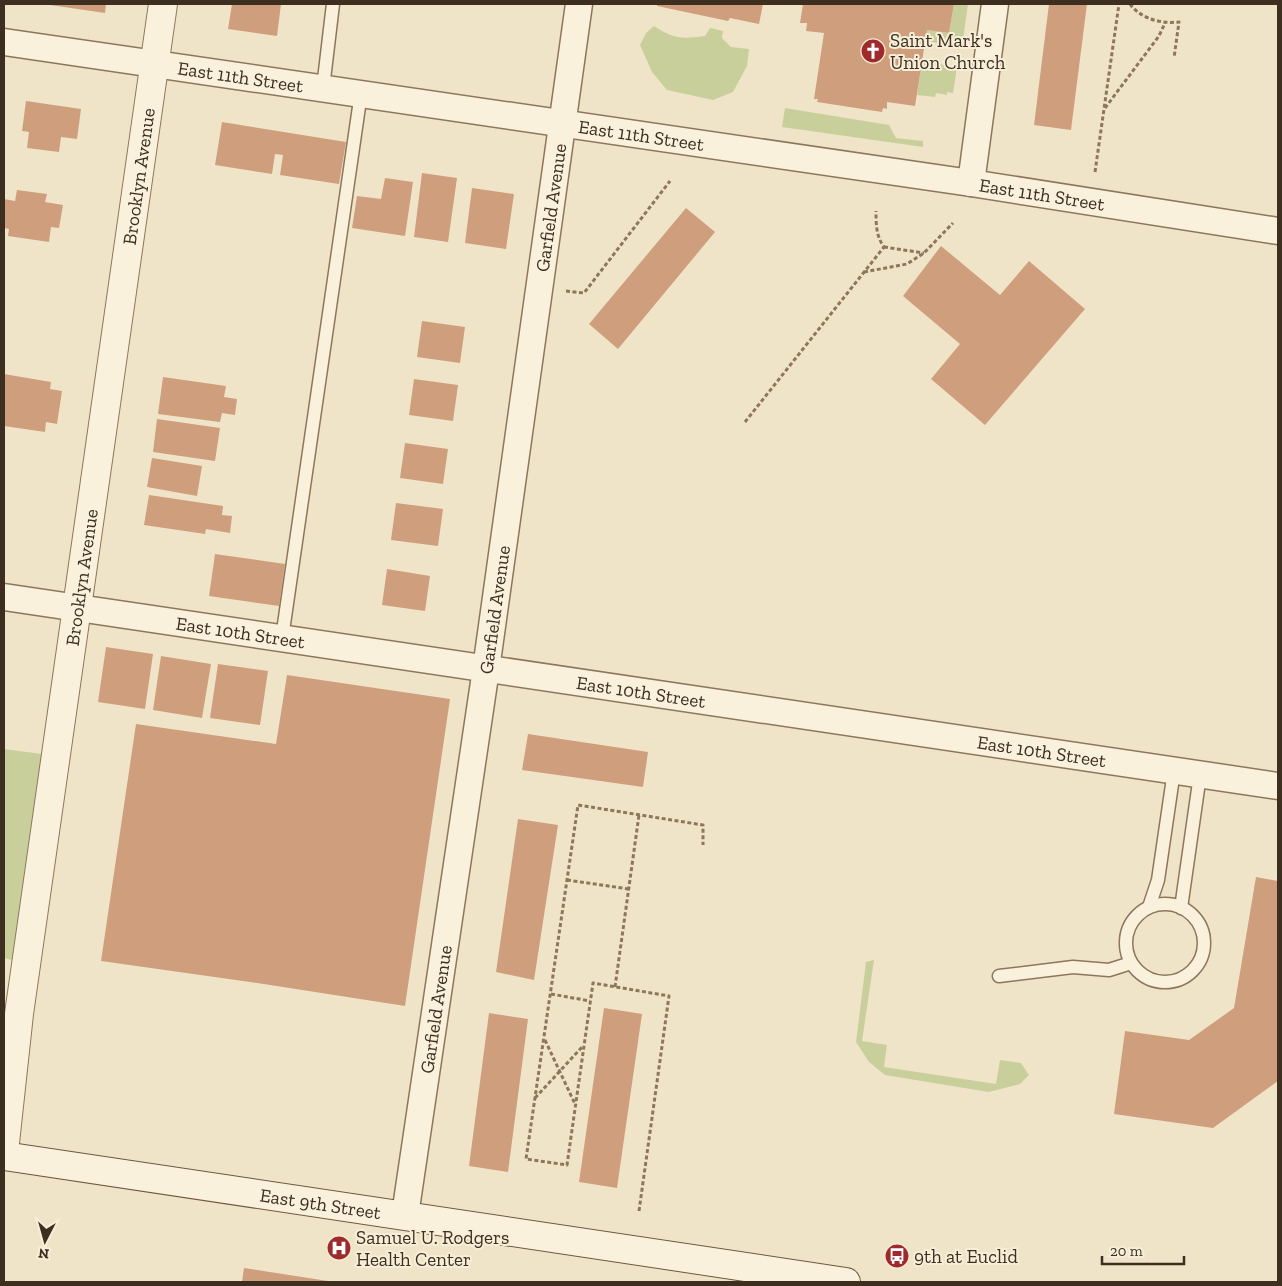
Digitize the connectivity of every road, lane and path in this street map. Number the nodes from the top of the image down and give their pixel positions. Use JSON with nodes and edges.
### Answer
{"nodes":[{"id":1,"x":163,"y":4,"type":"edge"},
{"id":2,"x":334,"y":4,"type":"edge"},
{"id":3,"x":579,"y":4,"type":"edge"},
{"id":4,"x":995,"y":4,"type":"edge"},
{"id":5,"x":1119,"y":4,"type":"edge"},
{"id":6,"x":1130,"y":4,"type":"edge"},
{"id":7,"x":1165,"y":23,"type":"junction"},
{"id":8,"x":4,"y":42,"type":"edge"},
{"id":9,"x":1174,"y":58,"type":"dead end"},
{"id":10,"x":155,"y":63,"type":"junction"},
{"id":11,"x":323,"y":88,"type":"junction"},
{"id":12,"x":361,"y":93,"type":"junction"},
{"id":13,"x":1104,"y":110,"type":"junction"},
{"id":14,"x":562,"y":123,"type":"junction"},
{"id":15,"x":1095,"y":172,"type":"dead end"},
{"id":16,"x":670,"y":181,"type":"dead end"},
{"id":17,"x":971,"y":183,"type":"junction"},
{"id":18,"x":876,"y":212,"type":"dead end"},
{"id":19,"x":953,"y":223,"type":"dead end"},
{"id":20,"x":1278,"y":231,"type":"edge"},
{"id":21,"x":884,"y":247,"type":"junction"},
{"id":22,"x":924,"y":253,"type":"junction"},
{"id":23,"x":864,"y":272,"type":"junction"},
{"id":24,"x":566,"y":291,"type":"dead end"},
{"id":25,"x":745,"y":422,"type":"dead end"},
{"id":26,"x":4,"y":597,"type":"edge"},
{"id":27,"x":77,"y":607,"type":"junction"},
{"id":28,"x":282,"y":638,"type":"junction"},
{"id":29,"x":486,"y":669,"type":"junction"},
{"id":30,"x":1174,"y":771,"type":"junction"},
{"id":31,"x":1200,"y":775,"type":"junction"},
{"id":32,"x":1278,"y":786,"type":"edge"},
{"id":33,"x":639,"y":815,"type":"junction"},
{"id":34,"x":702,"y":845,"type":"dead end"},
{"id":35,"x":567,"y":880,"type":"junction"},
{"id":36,"x":629,"y":889,"type":"junction"},
{"id":37,"x":1149,"y":907,"type":"junction"},
{"id":38,"x":1181,"y":908,"type":"junction"},
{"id":39,"x":1131,"y":963,"type":"junction"},
{"id":40,"x":999,"y":976,"type":"dead end"},
{"id":41,"x":615,"y":986,"type":"junction"},
{"id":42,"x":550,"y":994,"type":"junction"},
{"id":43,"x":590,"y":1001,"type":"junction"},
{"id":44,"x":544,"y":1038,"type":"junction"},
{"id":45,"x":584,"y":1046,"type":"junction"},
{"id":46,"x":560,"y":1072,"type":"junction"},
{"id":47,"x":535,"y":1098,"type":"junction"},
{"id":48,"x":575,"y":1105,"type":"junction"},
{"id":49,"x":4,"y":1152,"type":"edge"},
{"id":50,"x":4,"y":1156,"type":"edge"},
{"id":51,"x":638,"y":1211,"type":"dead end"},
{"id":52,"x":406,"y":1215,"type":"junction"},
{"id":53,"x":846,"y":1282,"type":"edge"}],
"edges":[{"from":1,"to":10,"type":"street","name":"Brooklyn Avenue"},
{"from":2,"to":11,"type":"lane"},
{"from":3,"to":14,"type":"street","name":"Garfield Avenue"},
{"from":4,"to":17,"type":"street"},
{"from":5,"to":13,"type":"path"},
{"from":6,"to":7,"type":"path"},
{"from":7,"to":9,"type":"path"},
{"from":7,"to":13,"type":"path"},
{"from":8,"to":10,"type":"street","name":"East 11th Street"},
{"from":10,"to":11,"type":"street","name":"East 11th Street"},
{"from":10,"to":27,"type":"street","name":"Brooklyn Avenue"},
{"from":11,"to":12,"type":"street","name":"East 11th Street"},
{"from":12,"to":14,"type":"street","name":"East 11th Street"},
{"from":12,"to":28,"type":"lane"},
{"from":13,"to":15,"type":"path"},
{"from":14,"to":17,"type":"street","name":"East 11th Street"},
{"from":14,"to":29,"type":"street","name":"Garfield Avenue"},
{"from":16,"to":24,"type":"path"},
{"from":17,"to":20,"type":"street","name":"East 11th Street"},
{"from":18,"to":21,"type":"path"},
{"from":19,"to":22,"type":"path"},
{"from":21,"to":22,"type":"path"},
{"from":21,"to":23,"type":"path"},
{"from":22,"to":23,"type":"path"},
{"from":23,"to":25,"type":"path"},
{"from":26,"to":27,"type":"street","name":"East 10th Street"},
{"from":27,"to":28,"type":"street","name":"East 10th Street"},
{"from":27,"to":49,"type":"street","name":"Brooklyn Avenue"},
{"from":28,"to":29,"type":"street","name":"East 10th Street"},
{"from":29,"to":30,"type":"street","name":"East 10th Street"},
{"from":29,"to":52,"type":"street","name":"Garfield Avenue"},
{"from":30,"to":31,"type":"street","name":"East 10th Street"},
{"from":30,"to":37,"type":"lane"},
{"from":31,"to":32,"type":"street","name":"East 10th Street"},
{"from":31,"to":38,"type":"lane"},
{"from":33,"to":34,"type":"path"},
{"from":33,"to":35,"type":"path"},
{"from":33,"to":36,"type":"path"},
{"from":35,"to":36,"type":"path"},
{"from":35,"to":42,"type":"path"},
{"from":36,"to":41,"type":"path"},
{"from":37,"to":38,"type":"lane"},
{"from":37,"to":39,"type":"lane"},
{"from":38,"to":39,"type":"lane"},
{"from":39,"to":40,"type":"lane"},
{"from":41,"to":43,"type":"path"},
{"from":41,"to":51,"type":"path"},
{"from":42,"to":43,"type":"path"},
{"from":42,"to":44,"type":"path"},
{"from":43,"to":45,"type":"path"},
{"from":44,"to":46,"type":"path"},
{"from":44,"to":47,"type":"path"},
{"from":45,"to":46,"type":"path"},
{"from":45,"to":48,"type":"path"},
{"from":46,"to":47,"type":"path"},
{"from":46,"to":48,"type":"path"},
{"from":47,"to":48,"type":"path"},
{"from":50,"to":52,"type":"street","name":"East 9th Street"},
{"from":52,"to":53,"type":"street","name":"East 9th Street"}]}
